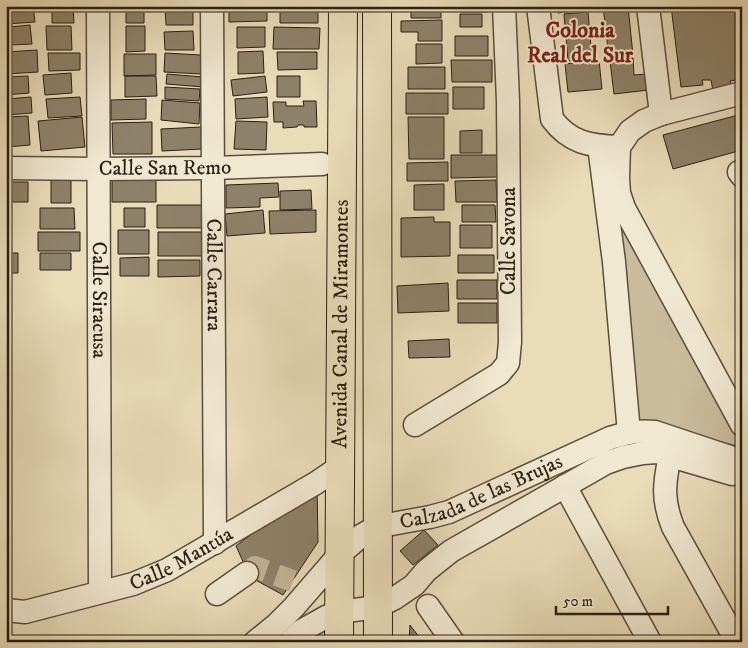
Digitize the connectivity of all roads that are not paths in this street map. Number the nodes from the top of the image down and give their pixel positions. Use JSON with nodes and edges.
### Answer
{"nodes":[{"id":1,"x":98,"y":6,"type":"edge"},
{"id":2,"x":212,"y":6,"type":"edge"},
{"id":3,"x":344,"y":6,"type":"edge"},
{"id":4,"x":377,"y":6,"type":"edge"},
{"id":5,"x":504,"y":6,"type":"edge"},
{"id":6,"x":538,"y":6,"type":"edge"},
{"id":7,"x":648,"y":6,"type":"edge"},
{"id":8,"x":742,"y":93,"type":"edge"},
{"id":9,"x":661,"y":114,"type":"junction"},
{"id":10,"x":609,"y":147,"type":"junction"},
{"id":11,"x":322,"y":164,"type":"dead end"},
{"id":12,"x":6,"y":168,"type":"edge"},
{"id":13,"x":213,"y":168,"type":"junction"},
{"id":14,"x":99,"y":169,"type":"junction"},
{"id":15,"x":646,"y":248,"type":"junction"},
{"id":16,"x":614,"y":262,"type":"junction"},
{"id":17,"x":416,"y":425,"type":"dead end"},
{"id":18,"x":742,"y":425,"type":"edge"},
{"id":19,"x":629,"y":433,"type":"junction"},
{"id":20,"x":670,"y":456,"type":"junction"},
{"id":21,"x":565,"y":458,"type":"junction"},
{"id":22,"x":742,"y":461,"type":"edge"},
{"id":23,"x":341,"y":466,"type":"junction"},
{"id":24,"x":742,"y":476,"type":"edge"},
{"id":25,"x":574,"y":481,"type":"junction"},
{"id":26,"x":377,"y":528,"type":"junction"},
{"id":27,"x":214,"y":543,"type":"junction"},
{"id":28,"x":339,"y":555,"type":"junction"},
{"id":29,"x":247,"y":573,"type":"tunnel mouth"},
{"id":30,"x":100,"y":592,"type":"junction"},
{"id":31,"x":217,"y":594,"type":"dead end"},
{"id":32,"x":428,"y":606,"type":"dead end"},
{"id":33,"x":378,"y":607,"type":"junction"},
{"id":34,"x":6,"y":610,"type":"edge"},
{"id":35,"x":339,"y":612,"type":"junction"},
{"id":36,"x":255,"y":642,"type":"edge"},
{"id":37,"x":290,"y":642,"type":"edge"},
{"id":38,"x":339,"y":642,"type":"edge"},
{"id":39,"x":378,"y":642,"type":"edge"},
{"id":40,"x":453,"y":642,"type":"edge"},
{"id":41,"x":650,"y":642,"type":"edge"},
{"id":42,"x":738,"y":642,"type":"edge"}],
"edges":[{"from":1,"to":14,"type":"street","name":"Calle Siracusa"},
{"from":2,"to":13,"type":"street","name":"Calle Carrara"},
{"from":3,"to":23,"type":"main road","name":"Avenida Canal de Miramontes"},
{"from":4,"to":26,"type":"main road","name":"Avenida Canal de Miramontes"},
{"from":5,"to":17,"type":"street","name":"Calle Savona"},
{"from":6,"to":10,"type":"street"},
{"from":7,"to":9,"type":"street"},
{"from":8,"to":9,"type":"street"},
{"from":9,"to":10,"type":"street"},
{"from":10,"to":15,"type":"street"},
{"from":10,"to":16,"type":"street"},
{"from":11,"to":13,"type":"street","name":"Calle San Remo"},
{"from":12,"to":14,"type":"street","name":"Calle San Remo"},
{"from":13,"to":14,"type":"street","name":"Calle San Remo"},
{"from":13,"to":27,"type":"street","name":"Calle Carrara"},
{"from":14,"to":30,"type":"street","name":"Calle Siracusa"},
{"from":15,"to":16,"type":"street"},
{"from":15,"to":18,"type":"street"},
{"from":16,"to":19,"type":"street"},
{"from":19,"to":21,"type":"street","name":"Calzada de las Brujas"},
{"from":19,"to":22,"type":"street","name":"Calzada de las Brujas"},
{"from":20,"to":24,"type":"street","name":"Calzada de las Brujas"},
{"from":20,"to":25,"type":"street","name":"Calzada de las Brujas"},
{"from":20,"to":42,"type":"street"},
{"from":21,"to":25,"type":"street"},
{"from":21,"to":26,"type":"street","name":"Calzada de las Brujas"},
{"from":23,"to":27,"type":"street","name":"Calle Mantúa"},
{"from":23,"to":28,"type":"main road","name":"Avenida Canal de Miramontes"},
{"from":25,"to":33,"type":"street","name":"Calzada de las Brujas"},
{"from":25,"to":41,"type":"street"},
{"from":26,"to":28,"type":"street","name":"Calzada de las Brujas"},
{"from":26,"to":33,"type":"main road","name":"Avenida Canal de Miramontes"},
{"from":27,"to":30,"type":"street","name":"Calle Mantúa"},
{"from":28,"to":35,"type":"main road","name":"Avenida Canal de Miramontes"},
{"from":28,"to":36,"type":"street","name":"Calzada de las Brujas"},
{"from":29,"to":31,"type":"street"},
{"from":30,"to":34,"type":"street","name":"Calle Mantúa"},
{"from":32,"to":40,"type":"street"},
{"from":33,"to":35,"type":"street","name":"Calzada de las Brujas"},
{"from":33,"to":39,"type":"main road","name":"Avenida Canal de Miramontes"},
{"from":35,"to":37,"type":"street","name":"Calzada de las Brujas"},
{"from":35,"to":38,"type":"main road","name":"Avenida Canal de Miramontes"}]}
